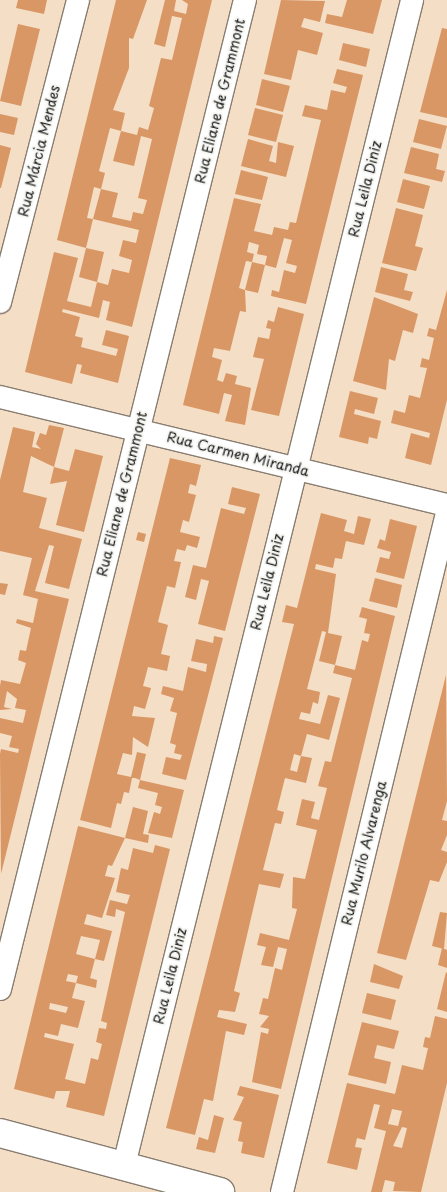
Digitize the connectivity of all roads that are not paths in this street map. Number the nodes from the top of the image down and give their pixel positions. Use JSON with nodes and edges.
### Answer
{"nodes":[{"id":1,"x":78,"y":0,"type":"edge"},
{"id":2,"x":245,"y":0,"type":"edge"},
{"id":3,"x":412,"y":0,"type":"edge"},
{"id":4,"x":0,"y":302,"type":"edge"},
{"id":5,"x":0,"y":396,"type":"edge"},
{"id":6,"x":138,"y":430,"type":"junction"},
{"id":7,"x":296,"y":468,"type":"junction"},
{"id":8,"x":447,"y":505,"type":"edge"},
{"id":9,"x":447,"y":513,"type":"edge"},
{"id":10,"x":0,"y":989,"type":"edge"},
{"id":11,"x":0,"y":1133,"type":"edge"},
{"id":12,"x":124,"y":1165,"type":"junction"},
{"id":13,"x":220,"y":1192,"type":"edge"},
{"id":14,"x":282,"y":1192,"type":"edge"}],
"edges":[{"from":1,"to":4,"type":"street","name":"Rua Márcia Mendes"},
{"from":2,"to":6,"type":"street","name":"Rua Eliane de Grammont"},
{"from":3,"to":7,"type":"street","name":"Rua Leila Diniz"},
{"from":5,"to":6,"type":"street","name":"Rua Carmen Miranda"},
{"from":6,"to":7,"type":"street","name":"Rua Carmen Miranda"},
{"from":6,"to":10,"type":"street","name":"Rua Eliane de Grammont"},
{"from":7,"to":8,"type":"street","name":"Rua Carmen Miranda"},
{"from":7,"to":12,"type":"street","name":"Rua Leila Diniz"},
{"from":9,"to":14,"type":"street","name":"Rua Murilo Alvarenga"},
{"from":11,"to":12,"type":"street"},
{"from":12,"to":13,"type":"street"}]}
